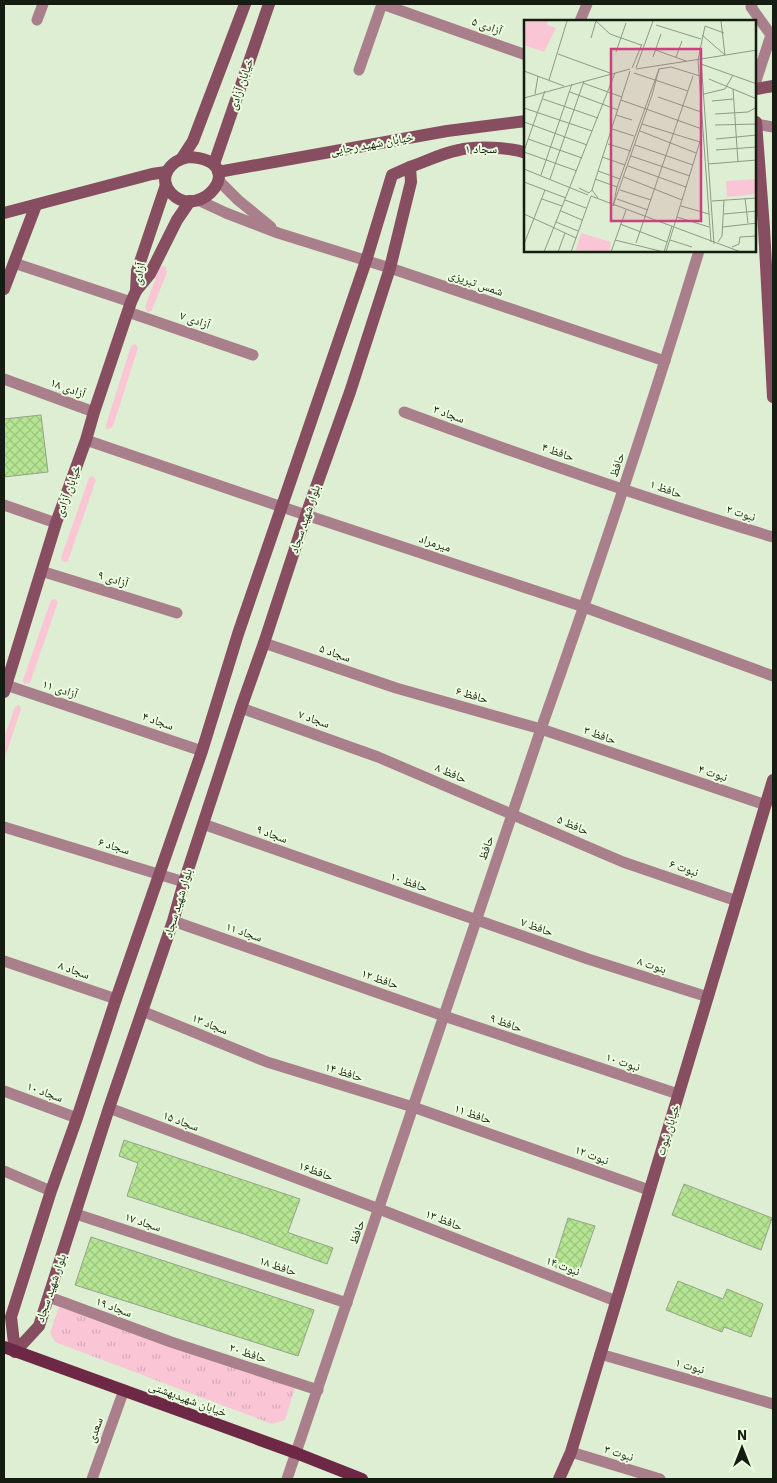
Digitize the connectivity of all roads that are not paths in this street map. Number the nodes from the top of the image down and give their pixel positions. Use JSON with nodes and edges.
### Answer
{"nodes":[{"id":1,"x":43,"y":4,"type":"edge"},
{"id":2,"x":245,"y":4,"type":"edge"},
{"id":3,"x":269,"y":4,"type":"edge"},
{"id":4,"x":382,"y":4,"type":"edge"},
{"id":5,"x":587,"y":4,"type":"edge"},
{"id":6,"x":752,"y":4,"type":"edge"},
{"id":7,"x":37,"y":20,"type":"dead end"},
{"id":8,"x":580,"y":20,"type":"edge"},
{"id":9,"x":524,"y":54,"type":"edge"},
{"id":10,"x":360,"y":70,"type":"dead end"},
{"id":11,"x":757,"y":78,"type":"edge"},
{"id":12,"x":773,"y":86,"type":"edge"},
{"id":13,"x":757,"y":89,"type":"edge"},
{"id":14,"x":524,"y":121,"type":"edge"},
{"id":15,"x":757,"y":123,"type":"edge"},
{"id":16,"x":773,"y":127,"type":"edge"},
{"id":17,"x":757,"y":149,"type":"edge"},
{"id":18,"x":524,"y":153,"type":"edge"},
{"id":19,"x":182,"y":158,"type":"junction"},
{"id":20,"x":410,"y":167,"type":"junction"},
{"id":21,"x":217,"y":172,"type":"junction"},
{"id":22,"x":392,"y":175,"type":"joint"},
{"id":23,"x":166,"y":179,"type":"junction"},
{"id":24,"x":194,"y":200,"type":"junction"},
{"id":25,"x":36,"y":206,"type":"junction"},
{"id":26,"x":5,"y":212,"type":"edge"},
{"id":27,"x":760,"y":228,"type":"edge"},
{"id":28,"x":278,"y":233,"type":"junction"},
{"id":29,"x":699,"y":252,"type":"edge"},
{"id":30,"x":366,"y":261,"type":"junction"},
{"id":31,"x":14,"y":262,"type":"junction"},
{"id":32,"x":390,"y":268,"type":"junction"},
{"id":33,"x":4,"y":289,"type":"edge"},
{"id":34,"x":132,"y":302,"type":"junction"},
{"id":35,"x":253,"y":355,"type":"dead end"},
{"id":36,"x":665,"y":361,"type":"junction"},
{"id":37,"x":4,"y":379,"type":"edge"},
{"id":38,"x":773,"y":397,"type":"edge"},
{"id":39,"x":94,"y":412,"type":"junction"},
{"id":40,"x":404,"y":412,"type":"dead end"},
{"id":41,"x":86,"y":440,"type":"junction"},
{"id":42,"x":484,"y":441,"type":"joint"},
{"id":43,"x":623,"y":489,"type":"junction"},
{"id":44,"x":4,"y":505,"type":"edge"},
{"id":45,"x":282,"y":507,"type":"junction"},
{"id":46,"x":306,"y":515,"type":"junction"},
{"id":47,"x":700,"y":515,"type":"joint"},
{"id":48,"x":56,"y":524,"type":"junction"},
{"id":49,"x":773,"y":537,"type":"edge"},
{"id":50,"x":40,"y":571,"type":"junction"},
{"id":51,"x":584,"y":607,"type":"junction"},
{"id":52,"x":177,"y":613,"type":"dead end"},
{"id":53,"x":264,"y":643,"type":"junction"},
{"id":54,"x":773,"y":676,"type":"edge"},
{"id":55,"x":5,"y":688,"type":"edge"},
{"id":56,"x":396,"y":688,"type":"joint"},
{"id":57,"x":241,"y":708,"type":"junction"},
{"id":58,"x":106,"y":718,"type":"joint"},
{"id":59,"x":541,"y":729,"type":"junction"},
{"id":60,"x":202,"y":750,"type":"junction"},
{"id":61,"x":378,"y":756,"type":"joint"},
{"id":62,"x":651,"y":767,"type":"joint"},
{"id":63,"x":773,"y":780,"type":"edge"},
{"id":64,"x":766,"y":805,"type":"junction"},
{"id":65,"x":512,"y":814,"type":"junction"},
{"id":66,"x":203,"y":824,"type":"junction"},
{"id":67,"x":4,"y":827,"type":"edge"},
{"id":68,"x":622,"y":862,"type":"joint"},
{"id":69,"x":332,"y":869,"type":"joint"},
{"id":70,"x":159,"y":874,"type":"junction"},
{"id":71,"x":184,"y":882,"type":"junction"},
{"id":72,"x":737,"y":901,"type":"junction"},
{"id":73,"x":476,"y":920,"type":"junction"},
{"id":74,"x":172,"y":921,"type":"junction"},
{"id":75,"x":588,"y":959,"type":"joint"},
{"id":76,"x":4,"y":961,"type":"edge"},
{"id":77,"x":306,"y":969,"type":"joint"},
{"id":78,"x":708,"y":997,"type":"junction"},
{"id":79,"x":116,"y":998,"type":"junction"},
{"id":80,"x":142,"y":1012,"type":"junction"},
{"id":81,"x":444,"y":1016,"type":"junction"},
{"id":82,"x":559,"y":1055,"type":"joint"},
{"id":83,"x":267,"y":1062,"type":"joint"},
{"id":84,"x":4,"y":1091,"type":"edge"},
{"id":85,"x":678,"y":1094,"type":"junction"},
{"id":86,"x":413,"y":1107,"type":"junction"},
{"id":87,"x":109,"y":1108,"type":"junction"},
{"id":88,"x":77,"y":1118,"type":"junction"},
{"id":89,"x":524,"y":1146,"type":"joint"},
{"id":90,"x":244,"y":1159,"type":"joint"},
{"id":91,"x":4,"y":1171,"type":"edge"},
{"id":92,"x":649,"y":1190,"type":"junction"},
{"id":93,"x":51,"y":1191,"type":"junction"},
{"id":94,"x":379,"y":1209,"type":"junction"},
{"id":95,"x":76,"y":1214,"type":"junction"},
{"id":96,"x":201,"y":1256,"type":"joint"},
{"id":97,"x":500,"y":1256,"type":"joint"},
{"id":98,"x":48,"y":1297,"type":"junction"},
{"id":99,"x":616,"y":1301,"type":"junction"},
{"id":100,"x":347,"y":1303,"type":"junction"},
{"id":101,"x":170,"y":1342,"type":"joint"},
{"id":102,"x":10,"y":1350,"type":"edge"},
{"id":103,"x":600,"y":1354,"type":"junction"},
{"id":104,"x":124,"y":1390,"type":"junction"},
{"id":105,"x":318,"y":1390,"type":"junction"},
{"id":106,"x":773,"y":1404,"type":"edge"},
{"id":107,"x":571,"y":1452,"type":"junction"},
{"id":108,"x":296,"y":1454,"type":"junction"},
{"id":109,"x":92,"y":1479,"type":"edge"},
{"id":110,"x":287,"y":1479,"type":"edge"},
{"id":111,"x":362,"y":1479,"type":"edge"},
{"id":112,"x":559,"y":1479,"type":"edge"},
{"id":113,"x":660,"y":1479,"type":"edge"}],
"edges":[{"from":1,"to":7,"type":"street"},
{"from":2,"to":19,"type":"street","name":"خیابان آزادی"},
{"from":3,"to":21,"type":"street","name":"خیابان آزادی"},
{"from":4,"to":9,"type":"street","name":"آزادی ۵"},
{"from":4,"to":10,"type":"street"},
{"from":5,"to":8,"type":"street"},
{"from":6,"to":11,"type":"street"},
{"from":12,"to":13,"type":"street"},
{"from":14,"to":21,"type":"street","name":"خیابان شهید رجایی"},
{"from":15,"to":16,"type":"street"},
{"from":17,"to":27,"type":"street"},
{"from":18,"to":20,"type":"street","name":"سجاد ۱"},
{"from":19,"to":21,"type":"street"},
{"from":19,"to":23,"type":"street"},
{"from":20,"to":22,"type":"street","name":"سجاد ۱"},
{"from":20,"to":32,"type":"street","name":"بلوار شهید سجاد"},
{"from":21,"to":24,"type":"street"},
{"from":21,"to":28,"type":"street"},
{"from":22,"to":30,"type":"street","name":"بلوار شهید سجاد"},
{"from":23,"to":24,"type":"street"},
{"from":23,"to":25,"type":"street"},
{"from":23,"to":34,"type":"street","name":"آزادی"},
{"from":24,"to":28,"type":"street","name":"شمس تبریزی"},
{"from":24,"to":34,"type":"street","name":"آزادی"},
{"from":25,"to":26,"type":"street"},
{"from":25,"to":31,"type":"street"},
{"from":27,"to":38,"type":"street"},
{"from":28,"to":30,"type":"street","name":"شمس تبریزی"},
{"from":29,"to":36,"type":"street","name":"حافظ"},
{"from":30,"to":32,"type":"street","name":"شمس تبریزی"},
{"from":30,"to":45,"type":"street","name":"بلوار شهید سجاد"},
{"from":31,"to":33,"type":"street"},
{"from":31,"to":34,"type":"street","name":"آزادی ۷"},
{"from":32,"to":36,"type":"street","name":"شمس تبریزی"},
{"from":32,"to":46,"type":"street","name":"بلوار شهید سجاد"},
{"from":34,"to":35,"type":"street","name":"آزادی ۷"},
{"from":34,"to":39,"type":"street","name":"خیابان آزادی"},
{"from":36,"to":43,"type":"street","name":"حافظ"},
{"from":37,"to":39,"type":"street","name":"آزادی ۱۸"},
{"from":39,"to":41,"type":"street","name":"خیابان آزادی"},
{"from":40,"to":42,"type":"street","name":"سجاد ۳"},
{"from":41,"to":45,"type":"street","name":"میرمراد"},
{"from":41,"to":48,"type":"street","name":"خیابان آزادی"},
{"from":42,"to":43,"type":"street","name":"حافظ ۴"},
{"from":43,"to":47,"type":"street","name":"حافظ ۱"},
{"from":43,"to":51,"type":"street","name":"حافظ"},
{"from":44,"to":48,"type":"street"},
{"from":45,"to":46,"type":"street","name":"میرمراد"},
{"from":45,"to":60,"type":"street","name":"بلوار شهید سجاد"},
{"from":46,"to":51,"type":"street","name":"میرمراد"},
{"from":46,"to":53,"type":"street","name":"بلوار شهید سجاد"},
{"from":47,"to":49,"type":"street","name":"نبوت ۲"},
{"from":48,"to":50,"type":"street","name":"خیابان آزادی"},
{"from":50,"to":52,"type":"street","name":"آزادی ۹"},
{"from":50,"to":55,"type":"street","name":"خیابان آزادی"},
{"from":51,"to":54,"type":"street","name":"میرمراد"},
{"from":51,"to":59,"type":"street","name":"حافظ"},
{"from":53,"to":56,"type":"street","name":"سجاد ۵"},
{"from":53,"to":57,"type":"street","name":"بلوار شهید سجاد"},
{"from":55,"to":58,"type":"street","name":"آزادی ۱۱"},
{"from":56,"to":59,"type":"street","name":"حافظ ۶"},
{"from":57,"to":61,"type":"street","name":"سجاد ۷"},
{"from":57,"to":66,"type":"street","name":"بلوار شهید سجاد"},
{"from":58,"to":60,"type":"street","name":"سجاد ۴"},
{"from":59,"to":62,"type":"street","name":"حافظ ۳"},
{"from":59,"to":65,"type":"street","name":"حافظ"},
{"from":60,"to":70,"type":"street","name":"بلوار شهید سجاد"},
{"from":61,"to":65,"type":"street","name":"حافظ ۸"},
{"from":62,"to":64,"type":"street","name":"نبوت ۴"},
{"from":63,"to":64,"type":"street","name":"خیابان نبوت"},
{"from":64,"to":72,"type":"street","name":"خیابان نبوت"},
{"from":65,"to":68,"type":"street","name":"حافظ ۵"},
{"from":65,"to":73,"type":"street","name":"حافظ"},
{"from":66,"to":69,"type":"street","name":"سجاد ۹"},
{"from":66,"to":71,"type":"street","name":"بلوار شهید سجاد"},
{"from":67,"to":70,"type":"street","name":"سجاد ۶"},
{"from":68,"to":72,"type":"street","name":"نبوت ۶"},
{"from":69,"to":73,"type":"street","name":"حافظ ۱۰"},
{"from":70,"to":71,"type":"street","name":"سجاد ۶"},
{"from":70,"to":79,"type":"street","name":"بلوار شهید سجاد"},
{"from":71,"to":74,"type":"street","name":"بلوار شهید سجاد"},
{"from":72,"to":78,"type":"street","name":"خیابان نبوت"},
{"from":73,"to":75,"type":"street","name":"حافظ ۷"},
{"from":73,"to":81,"type":"street","name":"حافظ"},
{"from":74,"to":77,"type":"street","name":"سجاد ۱۱"},
{"from":74,"to":80,"type":"street","name":"بلوار شهید سجاد"},
{"from":75,"to":78,"type":"street","name":"بنوت ۸"},
{"from":76,"to":79,"type":"street","name":"سجاد ۸"},
{"from":77,"to":81,"type":"street","name":"حافظ ۱۲"},
{"from":78,"to":85,"type":"street","name":"خیابان نبوت"},
{"from":79,"to":88,"type":"street","name":"بلوار شهید سجاد"},
{"from":80,"to":83,"type":"street","name":"سجاد ۱۳"},
{"from":80,"to":87,"type":"street","name":"بلوار شهید سجاد"},
{"from":81,"to":82,"type":"street","name":"حافظ ۹"},
{"from":81,"to":86,"type":"street","name":"حافظ"},
{"from":82,"to":85,"type":"street","name":"نبوت ۱۰"},
{"from":83,"to":86,"type":"street","name":"حافظ ۱۴"},
{"from":84,"to":88,"type":"street","name":"سجاد ۱۰"},
{"from":85,"to":92,"type":"street","name":"خیابان نبوت"},
{"from":86,"to":89,"type":"street","name":"حافظ ۱۱"},
{"from":86,"to":94,"type":"street","name":"حافظ"},
{"from":87,"to":90,"type":"street","name":"سجاد ۱۵"},
{"from":87,"to":95,"type":"street","name":"بلوار شهید سجاد"},
{"from":88,"to":93,"type":"street","name":"بلوار شهید سجاد"},
{"from":89,"to":92,"type":"street","name":"نبوت ۱۲"},
{"from":90,"to":94,"type":"street","name":"حافظ۱۶"},
{"from":91,"to":93,"type":"street"},
{"from":92,"to":99,"type":"street","name":"خیابان نبوت"},
{"from":93,"to":102,"type":"street","name":"بلوار شهید سجاد"},
{"from":94,"to":97,"type":"street","name":"حافظ ۱۳"},
{"from":94,"to":100,"type":"street","name":"حافظ"},
{"from":95,"to":96,"type":"street","name":"سجاد ۱۷"},
{"from":95,"to":98,"type":"street","name":"بلوار شهید سجاد"},
{"from":96,"to":100,"type":"street","name":"حافظ ۱۸"},
{"from":97,"to":99,"type":"street","name":"نبوت ۱۴"},
{"from":98,"to":101,"type":"street","name":"سجاد ۱۹"},
{"from":98,"to":102,"type":"street","name":"بلوار شهید سجاد"},
{"from":99,"to":103,"type":"street","name":"خیابان نبوت"},
{"from":100,"to":105,"type":"street","name":"حافظ"},
{"from":101,"to":105,"type":"street","name":"حافظ ۲۰"},
{"from":102,"to":104,"type":"main road","name":"خیابان شهیدبهشتی"},
{"from":103,"to":106,"type":"street","name":"نبوت ۱"},
{"from":103,"to":107,"type":"street","name":"خیابان نبوت"},
{"from":104,"to":108,"type":"main road","name":"خیابان شهیدبهشتی"},
{"from":104,"to":109,"type":"street","name":"سعدی"},
{"from":105,"to":108,"type":"street","name":"حافظ"},
{"from":107,"to":112,"type":"street","name":"خیابان نبوت"},
{"from":107,"to":113,"type":"street","name":"نبوت ۳"},
{"from":108,"to":110,"type":"street","name":"حافظ"},
{"from":108,"to":111,"type":"main road","name":"خیابان شهیدبهشتی"}]}
